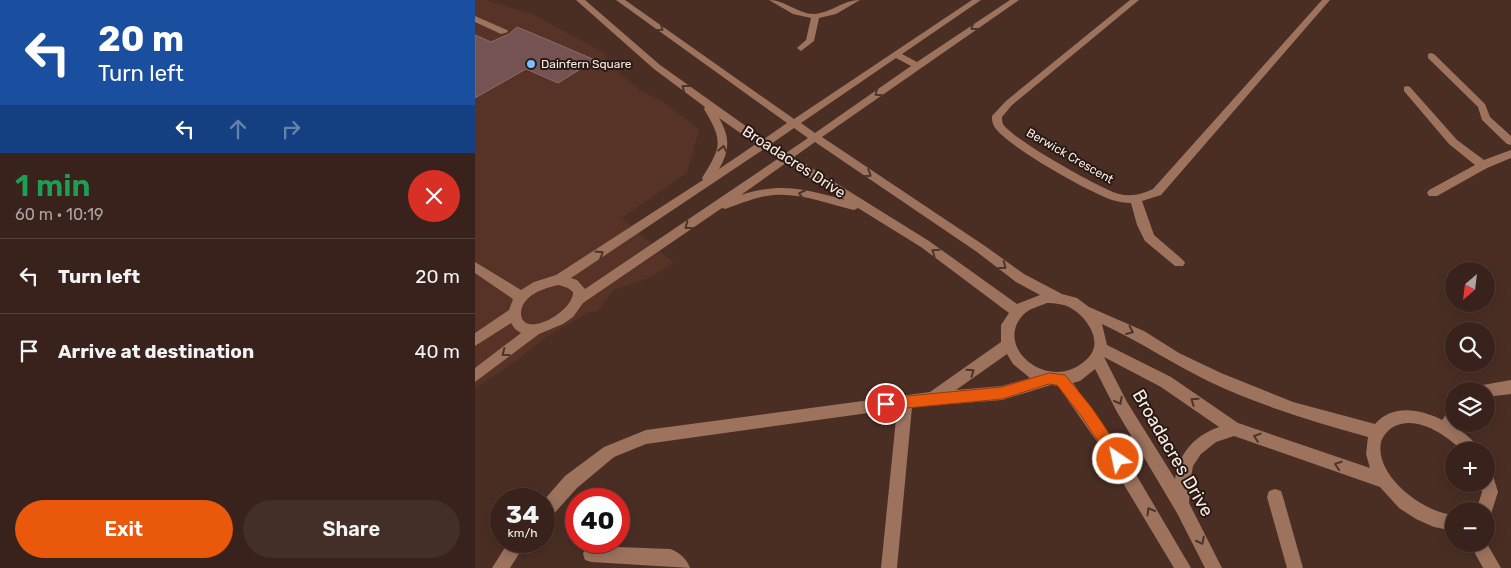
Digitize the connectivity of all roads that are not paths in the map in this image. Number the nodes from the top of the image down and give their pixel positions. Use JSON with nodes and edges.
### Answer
{"nodes":[{"id":1,"x":580,"y":0,"type":"edge"},
{"id":2,"x":620,"y":0,"type":"edge"},
{"id":3,"x":773,"y":0,"type":"edge"},
{"id":4,"x":856,"y":0,"type":"edge"},
{"id":5,"x":977,"y":0,"type":"edge"},
{"id":6,"x":1015,"y":0,"type":"edge"},
{"id":7,"x":1135,"y":0,"type":"edge"},
{"id":8,"x":1326,"y":0,"type":"edge"},
{"id":9,"x":815,"y":17,"type":"junction"},
{"id":10,"x":475,"y":19,"type":"edge"},
{"id":11,"x":504,"y":32,"type":"dead end"},
{"id":12,"x":801,"y":48,"type":"dead end"},
{"id":13,"x":895,"y":54,"type":"junction"},
{"id":14,"x":1431,"y":56,"type":"dead end"},
{"id":15,"x":917,"y":65,"type":"junction"},
{"id":16,"x":1407,"y":89,"type":"dead end"},
{"id":17,"x":704,"y":102,"type":"junction"},
{"id":18,"x":793,"y":123,"type":"junction"},
{"id":19,"x":816,"y":138,"type":"junction"},
{"id":20,"x":1511,"y":142,"type":"edge"},
{"id":21,"x":764,"y":143,"type":"junction"},
{"id":22,"x":1511,"y":154,"type":"edge"},
{"id":23,"x":787,"y":158,"type":"junction"},
{"id":24,"x":1483,"y":164,"type":"junction"},
{"id":25,"x":698,"y":190,"type":"junction"},
{"id":26,"x":1433,"y":192,"type":"dead end"},
{"id":27,"x":1137,"y":199,"type":"junction"},
{"id":28,"x":867,"y":208,"type":"junction"},
{"id":29,"x":710,"y":210,"type":"junction"},
{"id":30,"x":1179,"y":263,"type":"dead end"},
{"id":31,"x":475,"y":267,"type":"edge"},
{"id":32,"x":559,"y":280,"type":"junction"},
{"id":33,"x":522,"y":298,"type":"junction"},
{"id":34,"x":1058,"y":298,"type":"junction"},
{"id":35,"x":579,"y":299,"type":"junction"},
{"id":36,"x":1086,"y":311,"type":"junction"},
{"id":37,"x":1017,"y":312,"type":"junction"},
{"id":38,"x":514,"y":313,"type":"junction"},
{"id":39,"x":535,"y":330,"type":"junction"},
{"id":40,"x":475,"y":340,"type":"edge"},
{"id":41,"x":1008,"y":345,"type":"junction"},
{"id":42,"x":1098,"y":353,"type":"junction"},
{"id":43,"x":475,"y":376,"type":"edge"},
{"id":44,"x":1055,"y":379,"type":"junction"},
{"id":45,"x":1511,"y":387,"type":"edge"},
{"id":46,"x":1495,"y":389,"type":"edge"},
{"id":47,"x":934,"y":398,"type":"junction"},
{"id":48,"x":905,"y":401,"type":"junction"},
{"id":49,"x":1445,"y":422,"type":"edge"},
{"id":50,"x":1234,"y":429,"type":"junction"},
{"id":51,"x":1377,"y":432,"type":"junction"},
{"id":52,"x":1455,"y":432,"type":"edge"},
{"id":53,"x":1463,"y":442,"type":"edge"},
{"id":54,"x":1384,"y":480,"type":"junction"},
{"id":55,"x":1275,"y":497,"type":"dead end"},
{"id":56,"x":555,"y":500,"type":"edge"},
{"id":57,"x":1183,"y":507,"type":"junction"},
{"id":58,"x":1445,"y":521,"type":"edge"},
{"id":59,"x":1483,"y":552,"type":"edge"},
{"id":60,"x":511,"y":553,"type":"edge"},
{"id":61,"x":591,"y":554,"type":"dead end"},
{"id":62,"x":500,"y":568,"type":"edge"},
{"id":63,"x":682,"y":568,"type":"edge"},
{"id":64,"x":889,"y":568,"type":"edge"},
{"id":65,"x":1183,"y":568,"type":"edge"},
{"id":66,"x":1214,"y":568,"type":"edge"},
{"id":67,"x":1295,"y":568,"type":"edge"},
{"id":68,"x":1493,"y":568,"type":"edge"}],
"edges":[{"from":17,"to":1,"type":"street","name":"Broadacres Drive","one_way":true},
{"from":2,"to":18,"type":"street","name":"Broadacres Drive","one_way":true},
{"from":3,"to":9,"type":"street"},
{"from":4,"to":9,"type":"street"},
{"from":5,"to":13,"type":"street"},
{"from":6,"to":15,"type":"street","one_way":true},
{"from":7,"to":27,"type":"street","name":"Berwick Crescent"},
{"from":8,"to":27,"type":"street"},
{"from":9,"to":12,"type":"street"},
{"from":10,"to":11,"type":"street"},
{"from":13,"to":15,"type":"street"},
{"from":13,"to":18,"type":"street"},
{"from":14,"to":20,"type":"street"},
{"from":15,"to":19,"type":"street","one_way":true},
{"from":16,"to":24,"type":"street"},
{"from":17,"to":21,"type":"street","name":"Broadacres Drive"},
{"from":25,"to":17,"type":"street","one_way":true},
{"from":18,"to":19,"type":"street","name":"Broadacres Drive"},
{"from":18,"to":21,"type":"street"},
{"from":19,"to":23,"type":"street"},
{"from":19,"to":34,"type":"street","name":"Broadacres Drive","one_way":true},
{"from":21,"to":23,"type":"street","name":"Broadacres Drive"},
{"from":21,"to":25,"type":"street"},
{"from":22,"to":24,"type":"street"},
{"from":23,"to":28,"type":"street","name":"Broadacres Drive"},
{"from":23,"to":29,"type":"street"},
{"from":24,"to":26,"type":"street"},
{"from":32,"to":25,"type":"street","one_way":true},
{"from":27,"to":30,"type":"street"},
{"from":28,"to":29,"type":"street","one_way":true},
{"from":37,"to":28,"type":"street","name":"Broadacres Drive","one_way":true},
{"from":29,"to":35,"type":"street","one_way":true},
{"from":31,"to":33,"type":"street"},
{"from":32,"to":33,"type":"street"},
{"from":32,"to":35,"type":"street"},
{"from":33,"to":38,"type":"street"},
{"from":34,"to":36,"type":"street","name":"Broadacres Drive"},
{"from":34,"to":37,"type":"street","name":"Broadacres Drive"},
{"from":35,"to":39,"type":"street"},
{"from":36,"to":42,"type":"street","name":"Broadacres Drive"},
{"from":36,"to":51,"type":"street","one_way":true},
{"from":37,"to":41,"type":"street"},
{"from":38,"to":39,"type":"street"},
{"from":38,"to":40,"type":"street"},
{"from":39,"to":43,"type":"street","one_way":true},
{"from":41,"to":44,"type":"street"},
{"from":47,"to":41,"type":"street","one_way":true},
{"from":42,"to":44,"type":"street"},
{"from":50,"to":42,"type":"street","one_way":true},
{"from":42,"to":57,"type":"street","name":"Broadacres Drive","one_way":true},
{"from":44,"to":47,"type":"street"},
{"from":65,"to":44,"type":"street","one_way":true},
{"from":45,"to":46,"type":"street"},
{"from":47,"to":48,"type":"street"},
{"from":48,"to":56,"type":"street"},
{"from":48,"to":64,"type":"street"},
{"from":49,"to":51,"type":"street"},
{"from":54,"to":50,"type":"street","one_way":true},
{"from":50,"to":57,"type":"street"},
{"from":51,"to":54,"type":"street"},
{"from":52,"to":53,"type":"street"},
{"from":54,"to":58,"type":"street"},
{"from":55,"to":67,"type":"street"},
{"from":57,"to":66,"type":"street","name":"Broadacres Drive","one_way":true},
{"from":59,"to":68,"type":"street"},
{"from":60,"to":62,"type":"street"},
{"from":61,"to":63,"type":"street"}]}
